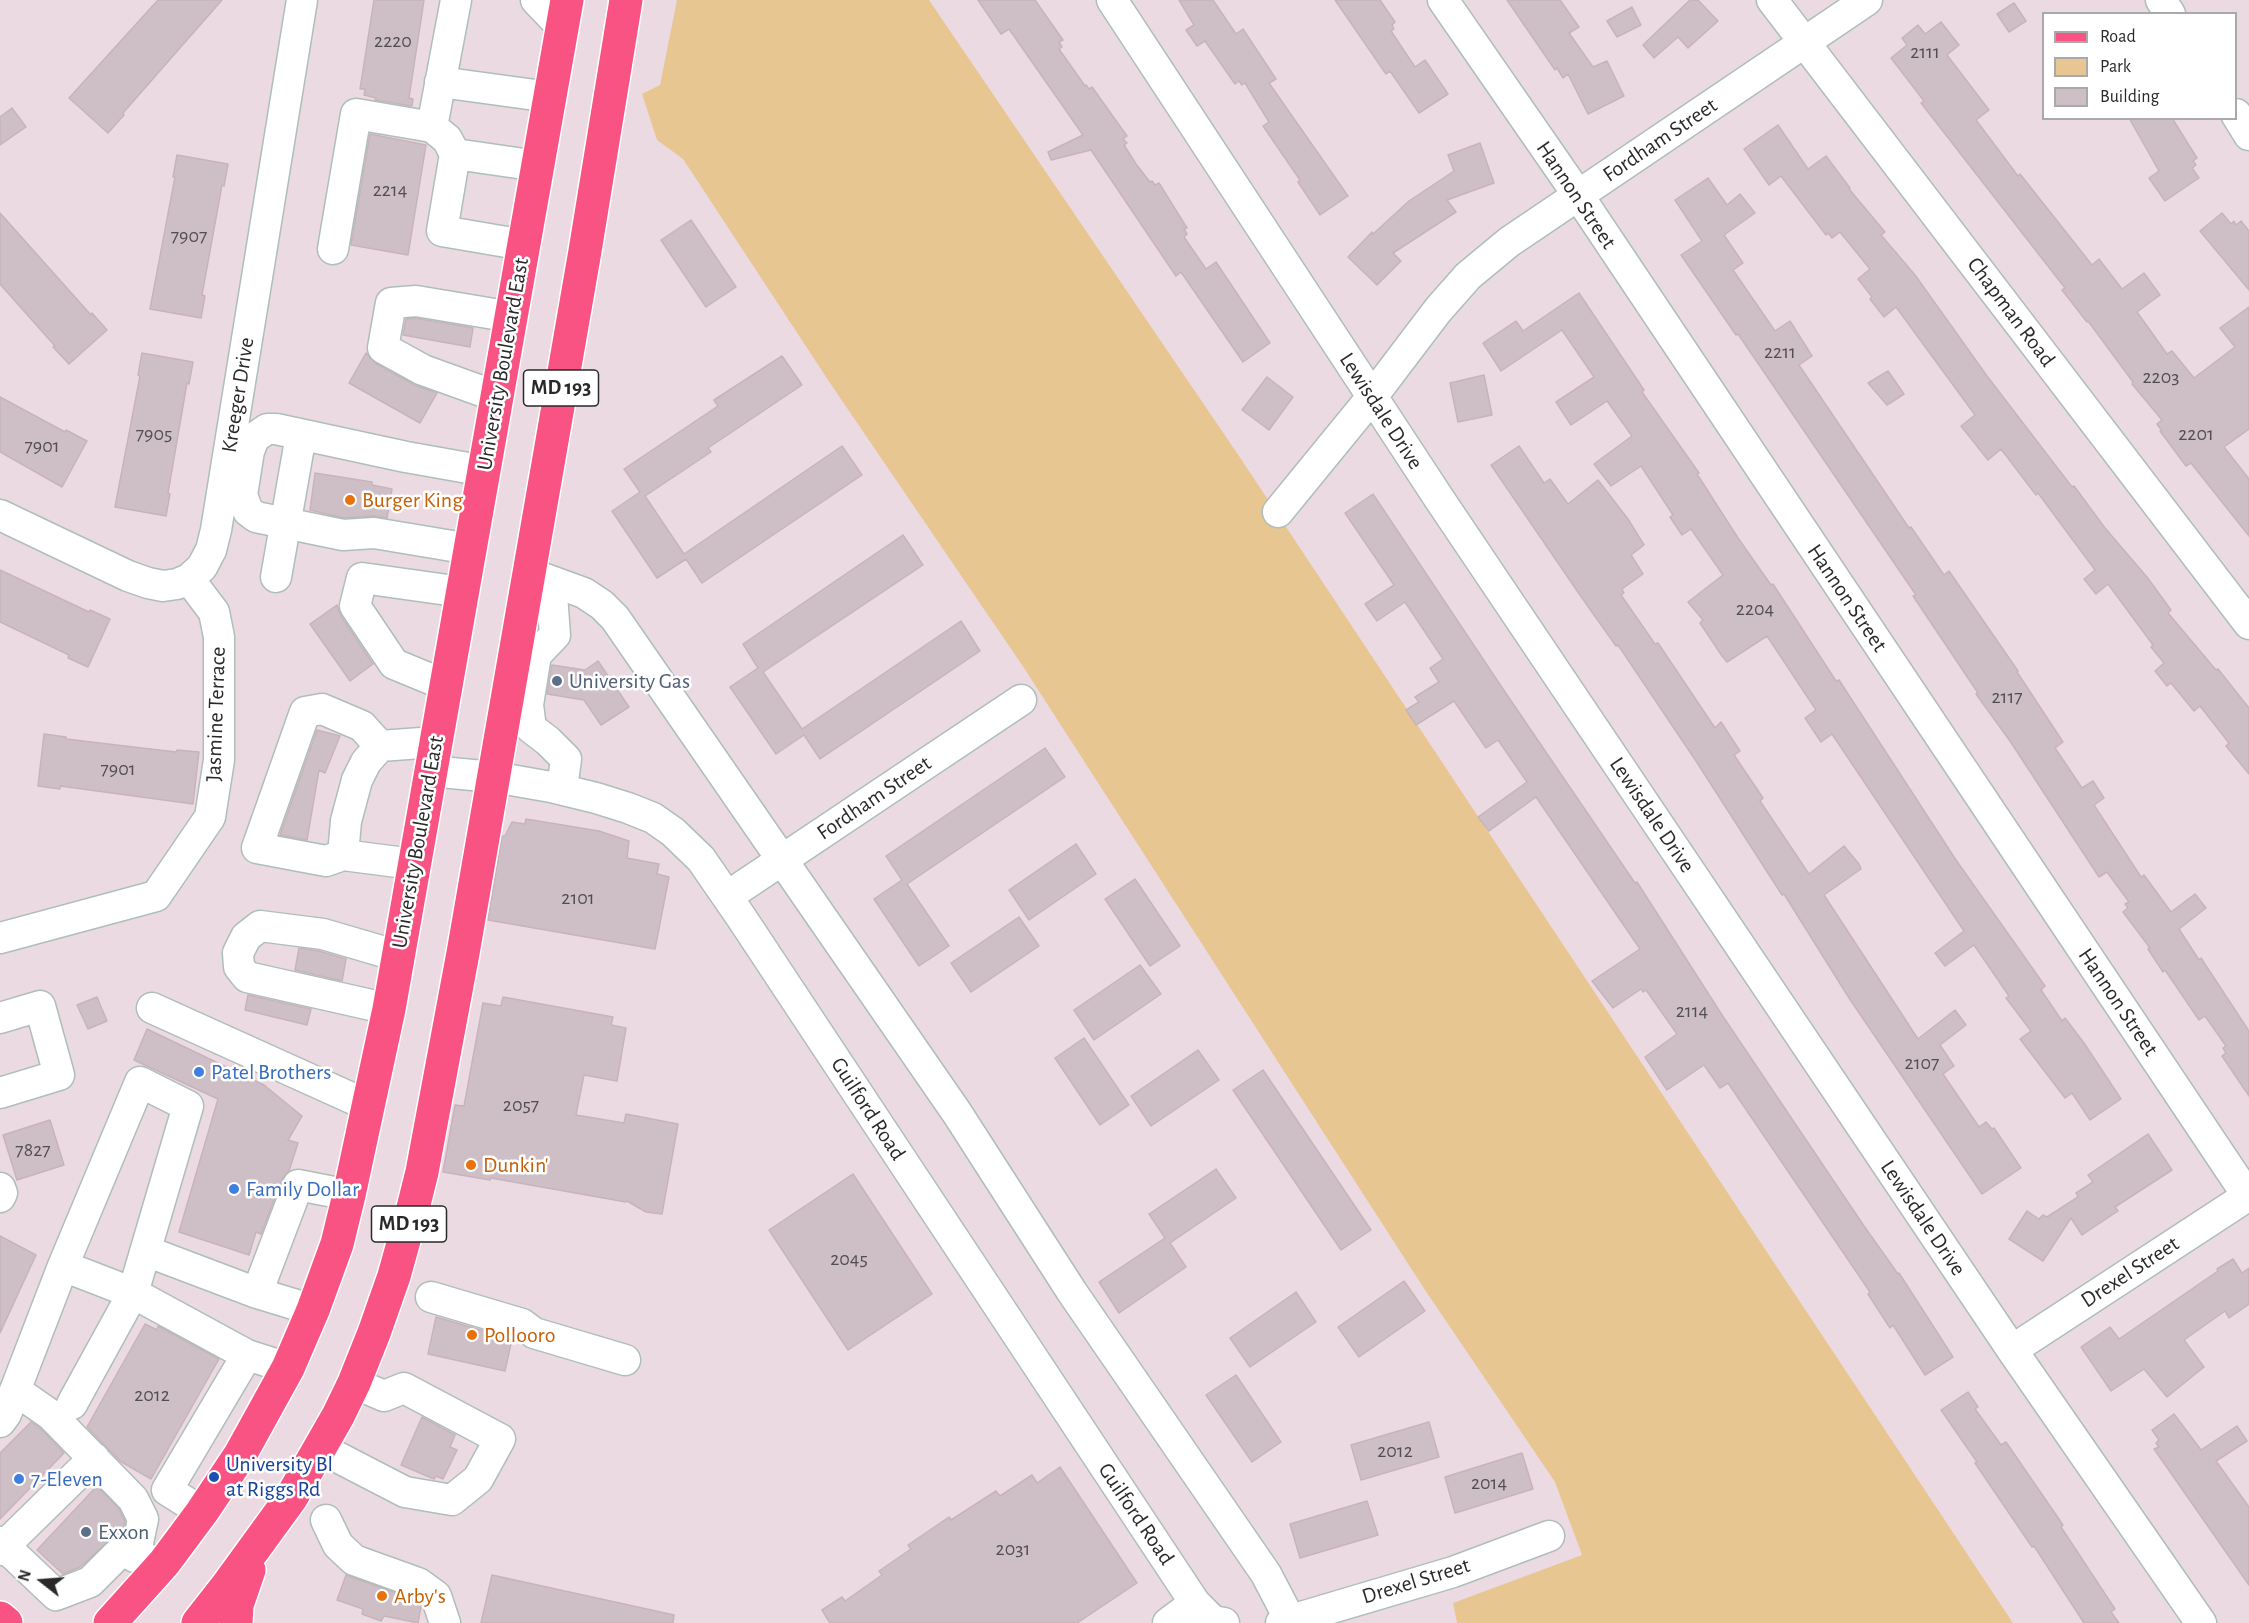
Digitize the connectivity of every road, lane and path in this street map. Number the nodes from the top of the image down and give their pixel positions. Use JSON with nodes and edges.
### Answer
{"nodes":[{"id":1,"x":302,"y":0,"type":"edge"},
{"id":2,"x":456,"y":0,"type":"edge"},
{"id":3,"x":536,"y":0,"type":"edge"},
{"id":4,"x":626,"y":0,"type":"edge"},
{"id":5,"x":1112,"y":0,"type":"edge"},
{"id":6,"x":1443,"y":0,"type":"edge"},
{"id":7,"x":1772,"y":0,"type":"edge"},
{"id":8,"x":1867,"y":0,"type":"edge"},
{"id":9,"x":564,"y":14,"type":"edge"},
{"id":10,"x":1805,"y":42,"type":"junction"},
{"id":11,"x":440,"y":82,"type":"junction"},
{"id":12,"x":550,"y":97,"type":"junction"},
{"id":13,"x":2237,"y":117,"type":"edge"},
{"id":14,"x":432,"y":127,"type":"junction"},
{"id":15,"x":2249,"y":135,"type":"edge"},
{"id":16,"x":455,"y":154,"type":"junction"},
{"id":17,"x":538,"y":166,"type":"junction"},
{"id":18,"x":1578,"y":195,"type":"junction"},
{"id":19,"x":524,"y":245,"type":"junction"},
{"id":20,"x":333,"y":249,"type":"dead end"},
{"id":21,"x":512,"y":317,"type":"junction"},
{"id":22,"x":1372,"y":397,"type":"junction"},
{"id":23,"x":498,"y":398,"type":"junction"},
{"id":24,"x":301,"y":435,"type":"junction"},
{"id":25,"x":484,"y":471,"type":"junction"},
{"id":26,"x":1278,"y":512,"type":"dead end"},
{"id":27,"x":0,"y":515,"type":"edge"},
{"id":28,"x":286,"y":522,"type":"junction"},
{"id":29,"x":470,"y":549,"type":"junction"},
{"id":30,"x":276,"y":577,"type":"dead end"},
{"id":31,"x":540,"y":578,"type":"junction"},
{"id":32,"x":189,"y":579,"type":"junction"},
{"id":33,"x":462,"y":592,"type":"junction"},
{"id":34,"x":2249,"y":624,"type":"edge"},
{"id":35,"x":445,"y":685,"type":"junction"},
{"id":36,"x":1021,"y":700,"type":"dead end"},
{"id":37,"x":380,"y":746,"type":"junction"},
{"id":38,"x":433,"y":757,"type":"junction"},
{"id":39,"x":494,"y":777,"type":"junction"},
{"id":40,"x":562,"y":789,"type":"junction"},
{"id":41,"x":343,"y":855,"type":"junction"},
{"id":42,"x":782,"y":860,"type":"junction"},
{"id":43,"x":414,"y":864,"type":"junction"},
{"id":44,"x":728,"y":896,"type":"junction"},
{"id":45,"x":0,"y":938,"type":"edge"},
{"id":46,"x":398,"y":956,"type":"junction"},
{"id":47,"x":152,"y":1008,"type":"dead end"},
{"id":48,"x":389,"y":1009,"type":"junction"},
{"id":49,"x":0,"y":1018,"type":"edge"},
{"id":50,"x":0,"y":1093,"type":"edge"},
{"id":51,"x":369,"y":1106,"type":"junction"},
{"id":52,"x":0,"y":1188,"type":"edge"},
{"id":53,"x":349,"y":1195,"type":"junction"},
{"id":54,"x":2248,"y":1196,"type":"edge"},
{"id":55,"x":0,"y":1197,"type":"edge"},
{"id":56,"x":146,"y":1251,"type":"junction"},
{"id":57,"x":63,"y":1266,"type":"junction"},
{"id":58,"x":133,"y":1293,"type":"junction"},
{"id":59,"x":257,"y":1293,"type":"junction"},
{"id":60,"x":430,"y":1298,"type":"dead end"},
{"id":61,"x":314,"y":1310,"type":"junction"},
{"id":62,"x":2012,"y":1350,"type":"junction"},
{"id":63,"x":247,"y":1355,"type":"junction"},
{"id":64,"x":625,"y":1360,"type":"dead end"},
{"id":65,"x":288,"y":1368,"type":"junction"},
{"id":66,"x":354,"y":1383,"type":"junction"},
{"id":67,"x":15,"y":1390,"type":"junction"},
{"id":68,"x":72,"y":1404,"type":"dead end"},
{"id":69,"x":0,"y":1422,"type":"edge"},
{"id":70,"x":320,"y":1448,"type":"junction"},
{"id":71,"x":94,"y":1458,"type":"junction"},
{"id":72,"x":202,"y":1512,"type":"junction"},
{"id":73,"x":326,"y":1520,"type":"dead end"},
{"id":74,"x":267,"y":1533,"type":"junction"},
{"id":75,"x":1549,"y":1536,"type":"dead end"},
{"id":76,"x":1,"y":1546,"type":"edge"},
{"id":77,"x":150,"y":1560,"type":"junction"},
{"id":78,"x":1196,"y":1603,"type":"junction"},
{"id":79,"x":0,"y":1618,"type":"edge"},
{"id":80,"x":1285,"y":1622,"type":"edge"},
{"id":81,"x":6,"y":1623,"type":"edge"},
{"id":82,"x":110,"y":1623,"type":"edge"},
{"id":83,"x":198,"y":1623,"type":"edge"},
{"id":84,"x":236,"y":1623,"type":"edge"},
{"id":85,"x":445,"y":1623,"type":"edge"},
{"id":86,"x":1168,"y":1623,"type":"edge"},
{"id":87,"x":1224,"y":1623,"type":"edge"},
{"id":88,"x":2201,"y":1623,"type":"edge"}],
"edges":[{"from":1,"to":32,"type":"street","name":"Kreeger Drive"},
{"from":2,"to":11,"type":"street"},
{"from":3,"to":9,"type":"street"},
{"from":4,"to":31,"type":"main road","number":"MD 193"},
{"from":5,"to":22,"type":"street","name":"Lewisdale Drive"},
{"from":6,"to":18,"type":"street","name":"Hannon Street"},
{"from":7,"to":10,"type":"street","name":"Chapman Road"},
{"from":8,"to":10,"type":"street","name":"Fordham Street"},
{"from":9,"to":12,"type":"main road","name":"University Boulevard East","number":"MD 193"},
{"from":10,"to":18,"type":"street","name":"Fordham Street"},
{"from":10,"to":34,"type":"street","name":"Chapman Road"},
{"from":11,"to":12,"type":"street"},
{"from":11,"to":14,"type":"street"},
{"from":12,"to":17,"type":"main road","name":"University Boulevard East","number":"MD 193"},
{"from":13,"to":15,"type":"street"},
{"from":14,"to":16,"type":"street"},
{"from":14,"to":20,"type":"street"},
{"from":16,"to":17,"type":"street"},
{"from":16,"to":19,"type":"street"},
{"from":17,"to":19,"type":"main road","name":"University Boulevard East","number":"MD 193"},
{"from":18,"to":22,"type":"street","name":"Fordham Street"},
{"from":18,"to":54,"type":"street","name":"Hannon Street"},
{"from":19,"to":21,"type":"main road","name":"University Boulevard East","number":"MD 193"},
{"from":21,"to":23,"type":"main road","name":"University Boulevard East","number":"MD 193"},
{"from":21,"to":23,"type":"street"},
{"from":22,"to":26,"type":"street","name":"Fordham Street"},
{"from":22,"to":62,"type":"street","name":"Lewisdale Drive"},
{"from":23,"to":25,"type":"main road","name":"University Boulevard East","number":"MD 193"},
{"from":24,"to":25,"type":"street"},
{"from":24,"to":28,"type":"street"},
{"from":24,"to":28,"type":"street"},
{"from":25,"to":29,"type":"main road","name":"University Boulevard East","number":"MD 193"},
{"from":27,"to":32,"type":"street"},
{"from":28,"to":29,"type":"street"},
{"from":28,"to":30,"type":"street"},
{"from":29,"to":33,"type":"main road","name":"University Boulevard East","number":"MD 193"},
{"from":31,"to":39,"type":"main road","number":"MD 193"},
{"from":31,"to":40,"type":"street"},
{"from":31,"to":42,"type":"street"},
{"from":32,"to":45,"type":"street","name":"Jasmine Terrace"},
{"from":33,"to":35,"type":"main road","name":"University Boulevard East","number":"MD 193"},
{"from":33,"to":35,"type":"street"},
{"from":35,"to":38,"type":"main road","name":"University Boulevard East","number":"MD 193"},
{"from":36,"to":42,"type":"street","name":"Fordham Street"},
{"from":37,"to":38,"type":"street","name":"Guilford Road"},
{"from":37,"to":41,"type":"street"},
{"from":37,"to":41,"type":"street"},
{"from":38,"to":39,"type":"street","name":"Guilford Road"},
{"from":38,"to":43,"type":"main road","name":"University Boulevard East","number":"MD 193"},
{"from":39,"to":40,"type":"street","name":"Guilford Road"},
{"from":39,"to":66,"type":"main road","number":"MD 193"},
{"from":40,"to":44,"type":"street","name":"Guilford Road"},
{"from":41,"to":43,"type":"street"},
{"from":42,"to":44,"type":"street","name":"Fordham Street"},
{"from":42,"to":80,"type":"street"},
{"from":43,"to":46,"type":"main road","name":"University Boulevard East","number":"MD 193"},
{"from":44,"to":78,"type":"street","name":"Guilford Road"},
{"from":46,"to":48,"type":"main road","name":"University Boulevard East","number":"MD 193"},
{"from":46,"to":48,"type":"street"},
{"from":47,"to":51,"type":"street"},
{"from":48,"to":51,"type":"main road","name":"University Boulevard East","number":"MD 193"},
{"from":49,"to":50,"type":"street"},
{"from":51,"to":53,"type":"main road","name":"University Boulevard East","number":"MD 193"},
{"from":52,"to":55,"type":"street"},
{"from":53,"to":59,"type":"street"},
{"from":53,"to":61,"type":"main road","name":"University Boulevard East","number":"MD 193"},
{"from":54,"to":62,"type":"street","name":"Drexel Street"},
{"from":56,"to":57,"type":"street"},
{"from":56,"to":58,"type":"street"},
{"from":56,"to":59,"type":"street"},
{"from":57,"to":58,"type":"street"},
{"from":57,"to":67,"type":"street"},
{"from":58,"to":63,"type":"street"},
{"from":58,"to":68,"type":"street"},
{"from":59,"to":61,"type":"street"},
{"from":60,"to":64,"type":"street"},
{"from":61,"to":65,"type":"main road","name":"University Boulevard East","number":"MD 193"},
{"from":62,"to":88,"type":"street","name":"Lewisdale Drive"},
{"from":63,"to":65,"type":"street"},
{"from":63,"to":72,"type":"street"},
{"from":65,"to":72,"type":"main road","name":"University Boulevard East","number":"MD 193"},
{"from":66,"to":70,"type":"main road","number":"MD 193"},
{"from":66,"to":70,"type":"street"},
{"from":67,"to":69,"type":"street"},
{"from":67,"to":71,"type":"street"},
{"from":70,"to":74,"type":"main road","number":"MD 193"},
{"from":71,"to":76,"type":"street"},
{"from":71,"to":77,"type":"street"},
{"from":72,"to":77,"type":"main road","name":"University Boulevard East","number":"MD 193"},
{"from":73,"to":85,"type":"street"},
{"from":74,"to":83,"type":"main road","number":"MD 193"},
{"from":74,"to":84,"type":"main road"},
{"from":75,"to":80,"type":"street","name":"Drexel Street"},
{"from":76,"to":77,"type":"street"},
{"from":77,"to":82,"type":"main road","name":"University Boulevard East","number":"MD 193"},
{"from":78,"to":86,"type":"street"},
{"from":78,"to":87,"type":"street"},
{"from":79,"to":81,"type":"main road"}]}
